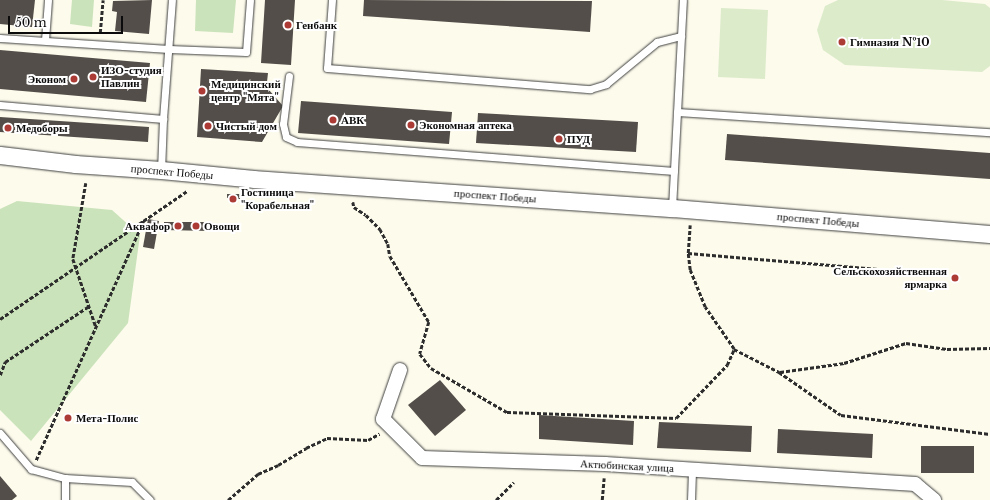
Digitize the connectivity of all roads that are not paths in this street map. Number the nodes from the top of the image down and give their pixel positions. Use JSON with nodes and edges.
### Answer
{"nodes":[{"id":1,"x":48,"y":0,"type":"edge"},
{"id":2,"x":172,"y":0,"type":"edge"},
{"id":3,"x":250,"y":0,"type":"edge"},
{"id":4,"x":332,"y":0,"type":"edge"},
{"id":5,"x":683,"y":0,"type":"edge"},
{"id":6,"x":681,"y":36,"type":"junction"},
{"id":7,"x":0,"y":38,"type":"edge"},
{"id":8,"x":45,"y":40,"type":"junction"},
{"id":9,"x":169,"y":49,"type":"junction"},
{"id":10,"x":289,"y":76,"type":"dead end"},
{"id":11,"x":0,"y":105,"type":"edge"},
{"id":12,"x":677,"y":112,"type":"junction"},
{"id":13,"x":163,"y":119,"type":"junction"},
{"id":14,"x":990,"y":132,"type":"edge"},
{"id":15,"x":0,"y":155,"type":"edge"},
{"id":16,"x":161,"y":170,"type":"junction"},
{"id":17,"x":674,"y":171,"type":"junction"},
{"id":18,"x":672,"y":208,"type":"junction"},
{"id":19,"x":990,"y":234,"type":"edge"},
{"id":20,"x":400,"y":370,"type":"dead end"},
{"id":21,"x":0,"y":433,"type":"edge"},
{"id":22,"x":692,"y":469,"type":"junction"},
{"id":23,"x":65,"y":478,"type":"junction"},
{"id":24,"x":65,"y":500,"type":"edge"},
{"id":25,"x":150,"y":500,"type":"edge"},
{"id":26,"x":691,"y":500,"type":"edge"},
{"id":27,"x":934,"y":500,"type":"edge"}],
"edges":[{"from":1,"to":8,"type":"lane"},
{"from":2,"to":9,"type":"lane"},
{"from":3,"to":9,"type":"lane"},
{"from":4,"to":6,"type":"lane"},
{"from":5,"to":6,"type":"lane"},
{"from":6,"to":12,"type":"lane"},
{"from":7,"to":8,"type":"lane"},
{"from":8,"to":9,"type":"lane"},
{"from":9,"to":13,"type":"lane"},
{"from":10,"to":17,"type":"lane"},
{"from":11,"to":13,"type":"lane"},
{"from":12,"to":14,"type":"lane"},
{"from":12,"to":17,"type":"lane"},
{"from":13,"to":16,"type":"lane"},
{"from":15,"to":16,"type":"street","name":"проспект Победы"},
{"from":16,"to":18,"type":"street","name":"проспект Победы"},
{"from":17,"to":18,"type":"lane"},
{"from":18,"to":19,"type":"street","name":"проспект Победы"},
{"from":20,"to":22,"type":"street","name":"Актюбинская улица"},
{"from":21,"to":23,"type":"lane"},
{"from":22,"to":26,"type":"lane"},
{"from":22,"to":27,"type":"street","name":"Актюбинская улица"},
{"from":23,"to":24,"type":"lane"},
{"from":23,"to":25,"type":"lane"}]}
